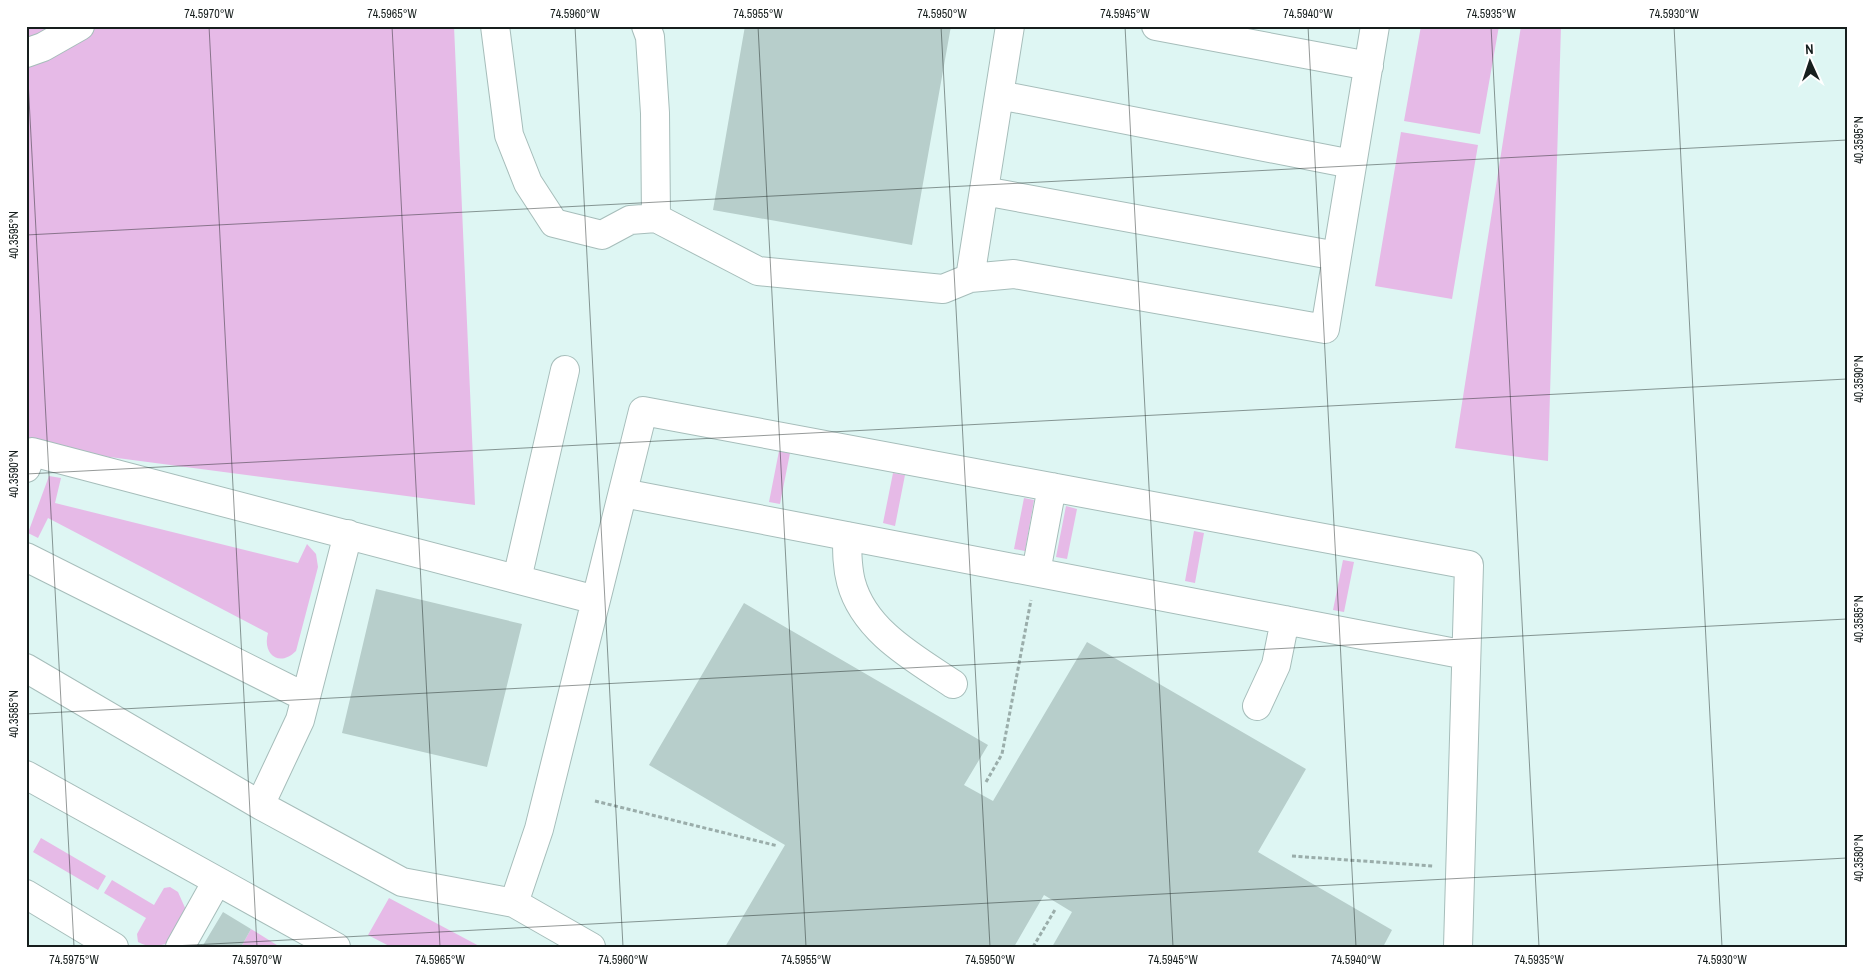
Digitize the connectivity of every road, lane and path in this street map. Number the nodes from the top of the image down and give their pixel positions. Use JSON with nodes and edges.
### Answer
{"nodes":[{"id":1,"x":80,"y":26,"type":"edge"},
{"id":2,"x":495,"y":26,"type":"edge"},
{"id":3,"x":646,"y":26,"type":"edge"},
{"id":4,"x":1010,"y":26,"type":"edge"},
{"id":5,"x":1156,"y":26,"type":"edge"},
{"id":6,"x":1375,"y":26,"type":"edge"},
{"id":7,"x":26,"y":53,"type":"edge"},
{"id":8,"x":1368,"y":66,"type":"junction"},
{"id":9,"x":999,"y":95,"type":"junction"},
{"id":10,"x":1352,"y":164,"type":"junction"},
{"id":11,"x":984,"y":191,"type":"junction"},
{"id":12,"x":656,"y":218,"type":"junction"},
{"id":13,"x":1337,"y":256,"type":"junction"},
{"id":14,"x":970,"y":278,"type":"junction"},
{"id":15,"x":565,"y":370,"type":"dead end"},
{"id":16,"x":26,"y":468,"type":"edge"},
{"id":17,"x":1052,"y":487,"type":"junction"},
{"id":18,"x":623,"y":493,"type":"junction"},
{"id":19,"x":348,"y":534,"type":"junction"},
{"id":20,"x":847,"y":536,"type":"junction"},
{"id":21,"x":26,"y":557,"type":"edge"},
{"id":22,"x":1036,"y":572,"type":"junction"},
{"id":23,"x":517,"y":579,"type":"junction"},
{"id":24,"x":596,"y":600,"type":"junction"},
{"id":25,"x":1286,"y":620,"type":"junction"},
{"id":26,"x":1466,"y":655,"type":"junction"},
{"id":27,"x":26,"y":668,"type":"edge"},
{"id":28,"x":953,"y":684,"type":"dead end"},
{"id":29,"x":305,"y":697,"type":"junction"},
{"id":30,"x":1257,"y":706,"type":"dead end"},
{"id":31,"x":26,"y":775,"type":"edge"},
{"id":32,"x":986,"y":782,"type":"dead end"},
{"id":33,"x":595,"y":801,"type":"dead end"},
{"id":34,"x":260,"y":805,"type":"junction"},
{"id":35,"x":778,"y":846,"type":"dead end"},
{"id":36,"x":1292,"y":856,"type":"dead end"},
{"id":37,"x":1461,"y":867,"type":"junction"},
{"id":38,"x":217,"y":881,"type":"junction"},
{"id":39,"x":26,"y":894,"type":"edge"},
{"id":40,"x":514,"y":903,"type":"junction"},
{"id":41,"x":1056,"y":908,"type":"dead end"},
{"id":42,"x":114,"y":947,"type":"edge"},
{"id":43,"x":180,"y":947,"type":"edge"},
{"id":44,"x":336,"y":947,"type":"edge"},
{"id":45,"x":591,"y":947,"type":"edge"},
{"id":46,"x":1033,"y":947,"type":"edge"},
{"id":47,"x":1458,"y":947,"type":"edge"}],
"edges":[{"from":1,"to":7,"type":"street"},
{"from":2,"to":12,"type":"street"},
{"from":3,"to":12,"type":"street"},
{"from":4,"to":9,"type":"street"},
{"from":5,"to":8,"type":"street"},
{"from":6,"to":8,"type":"street"},
{"from":8,"to":10,"type":"street"},
{"from":9,"to":10,"type":"street"},
{"from":9,"to":11,"type":"street"},
{"from":10,"to":13,"type":"street"},
{"from":11,"to":13,"type":"street"},
{"from":11,"to":14,"type":"street"},
{"from":12,"to":14,"type":"street"},
{"from":13,"to":14,"type":"street"},
{"from":15,"to":23,"type":"street"},
{"from":16,"to":19,"type":"street"},
{"from":17,"to":18,"type":"street"},
{"from":17,"to":22,"type":"street"},
{"from":17,"to":26,"type":"street"},
{"from":18,"to":20,"type":"street"},
{"from":18,"to":24,"type":"street"},
{"from":19,"to":23,"type":"street"},
{"from":19,"to":29,"type":"street"},
{"from":20,"to":22,"type":"street"},
{"from":20,"to":28,"type":"street"},
{"from":21,"to":29,"type":"street"},
{"from":22,"to":25,"type":"street"},
{"from":22,"to":32,"type":"path"},
{"from":23,"to":24,"type":"street"},
{"from":24,"to":40,"type":"street"},
{"from":25,"to":26,"type":"street"},
{"from":25,"to":30,"type":"street"},
{"from":26,"to":37,"type":"street"},
{"from":27,"to":34,"type":"street"},
{"from":29,"to":34,"type":"street"},
{"from":31,"to":38,"type":"street"},
{"from":33,"to":35,"type":"path"},
{"from":34,"to":40,"type":"street"},
{"from":36,"to":37,"type":"path"},
{"from":37,"to":47,"type":"street"},
{"from":38,"to":43,"type":"street"},
{"from":38,"to":44,"type":"street"},
{"from":39,"to":42,"type":"street"},
{"from":40,"to":45,"type":"street"},
{"from":41,"to":46,"type":"path"}]}
